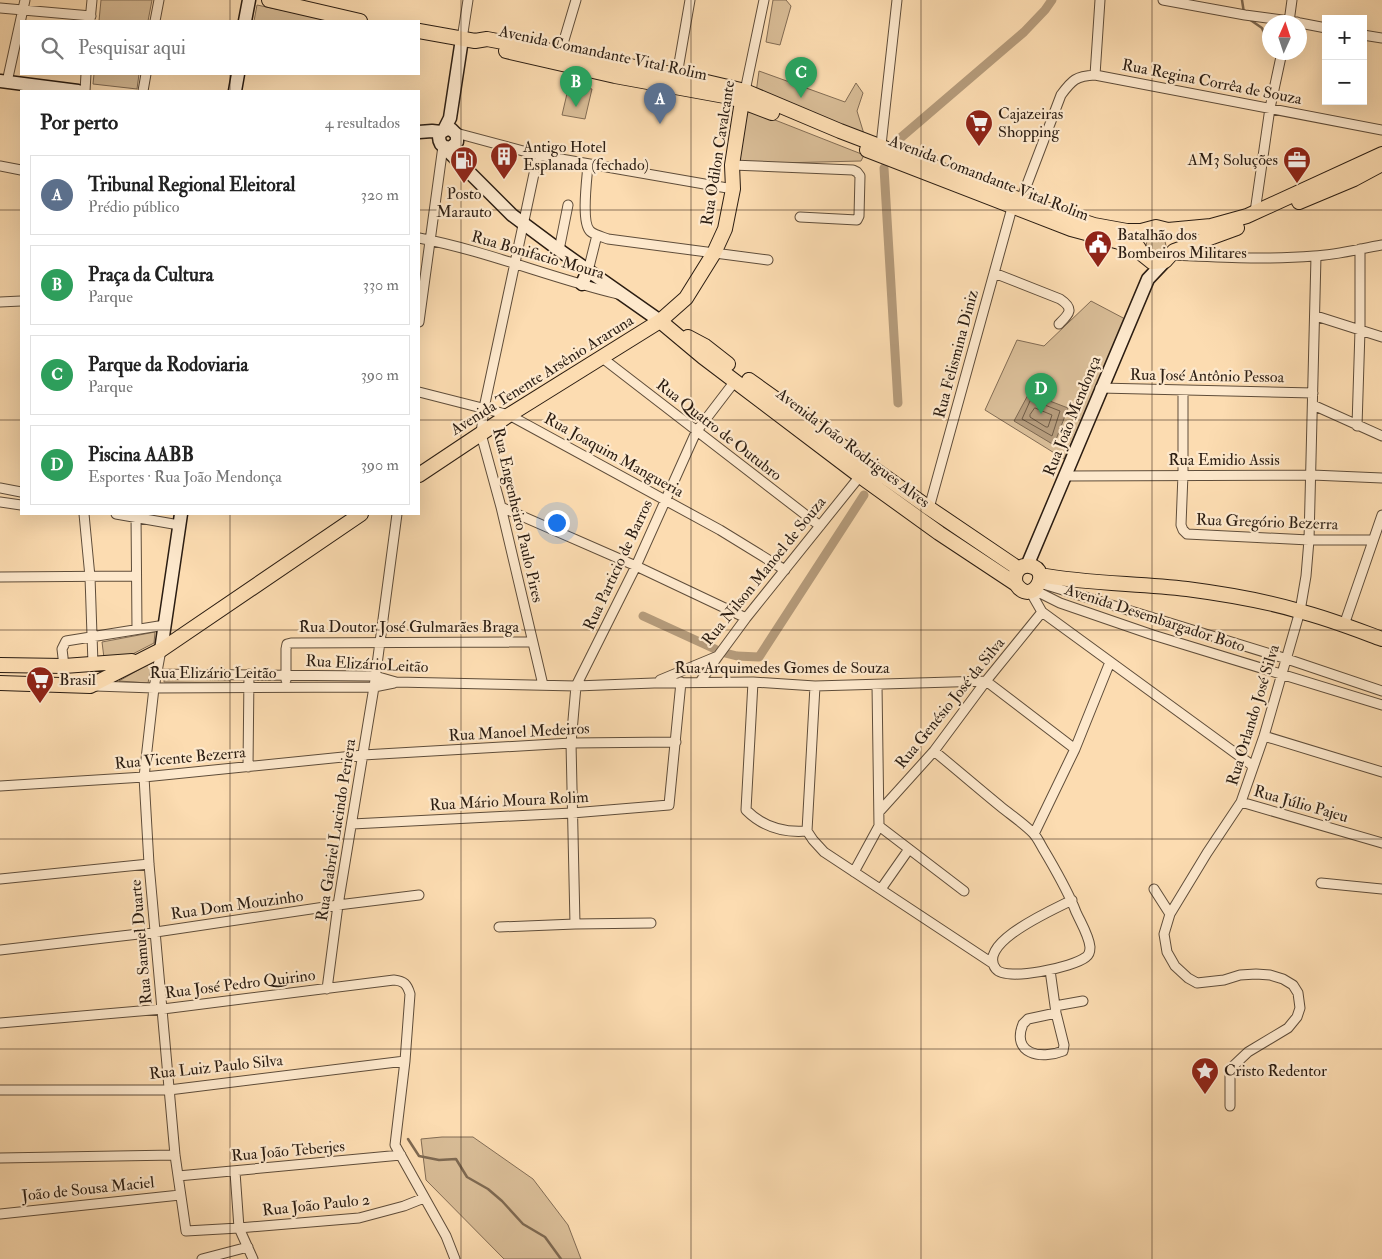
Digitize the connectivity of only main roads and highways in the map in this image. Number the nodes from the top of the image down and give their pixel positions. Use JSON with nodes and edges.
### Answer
{"nodes":[{"id":1,"x":249,"y":0,"type":"edge"},
{"id":2,"x":269,"y":0,"type":"edge"},
{"id":3,"x":245,"y":20,"type":"edge"},
{"id":4,"x":356,"y":20,"type":"edge"},
{"id":5,"x":420,"y":31,"type":"edge"},
{"id":6,"x":469,"y":40,"type":"junction"},
{"id":7,"x":559,"y":57,"type":"junction"},
{"id":8,"x":238,"y":75,"type":"edge"},
{"id":9,"x":4,"y":82,"type":"edge"},
{"id":10,"x":70,"y":90,"type":"edge"},
{"id":11,"x":235,"y":90,"type":"edge"},
{"id":12,"x":743,"y":96,"type":"junction"},
{"id":13,"x":420,"y":133,"type":"edge"},
{"id":14,"x":449,"y":136,"type":"junction"},
{"id":15,"x":1382,"y":154,"type":"edge"},
{"id":16,"x":1382,"y":164,"type":"edge"},
{"id":17,"x":1016,"y":204,"type":"junction"},
{"id":18,"x":1168,"y":230,"type":"junction"},
{"id":19,"x":1142,"y":231,"type":"junction"},
{"id":20,"x":1141,"y":252,"type":"junction"},
{"id":21,"x":1170,"y":255,"type":"junction"},
{"id":22,"x":588,"y":271,"type":"junction"},
{"id":23,"x":1148,"y":279,"type":"junction"},
{"id":24,"x":582,"y":284,"type":"road end"},
{"id":25,"x":660,"y":322,"type":"junction"},
{"id":26,"x":675,"y":332,"type":"junction"},
{"id":27,"x":420,"y":474,"type":"edge"},
{"id":28,"x":360,"y":515,"type":"edge"},
{"id":29,"x":180,"y":520,"type":"edge"},
{"id":30,"x":1023,"y":567,"type":"junction"},
{"id":31,"x":1016,"y":584,"type":"junction"},
{"id":32,"x":1036,"y":585,"type":"junction"},
{"id":33,"x":1382,"y":639,"type":"edge"},
{"id":34,"x":161,"y":650,"type":"junction"},
{"id":35,"x":138,"y":661,"type":"junction"},
{"id":36,"x":0,"y":665,"type":"edge"},
{"id":37,"x":0,"y":683,"type":"edge"}],
"edges":[{"from":1,"to":3,"type":"main road"},
{"from":2,"to":4,"type":"main road"},
{"from":5,"to":6,"type":"main road","name":"Avenida Comandante Vital Rolim"},
{"from":6,"to":7,"type":"main road","name":"Avenida Comandante Vital Rolim"},
{"from":6,"to":14,"type":"main road"},
{"from":7,"to":12,"type":"main road","name":"Avenida Comandante Vital Rolim"},
{"from":7,"to":12,"type":"main road","name":"Avenida Comandante Vital Rolim"},
{"from":8,"to":11,"type":"main road"},
{"from":9,"to":10,"type":"main road"},
{"from":12,"to":17,"type":"main road","name":"Avenida Comandante Vital Rolim"},
{"from":12,"to":17,"type":"main road","name":"Avenida Comandante Vital Rolim"},
{"from":12,"to":25,"type":"main road","name":"Rua Odilon Cavalcante"},
{"from":13,"to":14,"type":"main road"},
{"from":14,"to":22,"type":"main road","name":"Avenida João Rodrigues Alves"},
{"from":15,"to":18,"type":"main road","name":"Avenida Comandante Vital Rolim"},
{"from":16,"to":21,"type":"main road"},
{"from":17,"to":19,"type":"main road","name":"Avenida Comandante Vital Rolim"},
{"from":17,"to":20,"type":"main road","name":"Avenida Comandante Vital Rolim"},
{"from":18,"to":19,"type":"main road","name":"Avenida Comandante Vital Rolim"},
{"from":18,"to":21,"type":"main road"},
{"from":19,"to":20,"type":"main road"},
{"from":20,"to":21,"type":"main road","name":"Avenida Comandante Vital Rolim"},
{"from":20,"to":23,"type":"main road"},
{"from":21,"to":23,"type":"main road","name":"Rua João Mendonça"},
{"from":22,"to":24,"type":"main road"},
{"from":22,"to":25,"type":"main road","name":"Avenida João Rodrigues Alves"},
{"from":23,"to":30,"type":"main road","name":"Rua João Mendonça"},
{"from":25,"to":26,"type":"main road","name":"Avenida João Rodrigues Alves"},
{"from":25,"to":27,"type":"main road","name":"Avenida Tenente Arsênio Araruna"},
{"from":26,"to":30,"type":"main road","name":"Avenida João Rodrigues Alves"},
{"from":26,"to":31,"type":"main road","name":"Avenida João Rodrigues Alves"},
{"from":28,"to":34,"type":"main road"},
{"from":29,"to":34,"type":"main road"},
{"from":30,"to":31,"type":"main road"},
{"from":30,"to":32,"type":"main road"},
{"from":31,"to":32,"type":"main road"},
{"from":32,"to":33,"type":"main road"},
{"from":34,"to":35,"type":"main road"},
{"from":35,"to":36,"type":"main road"},
{"from":35,"to":37,"type":"main road"}]}
